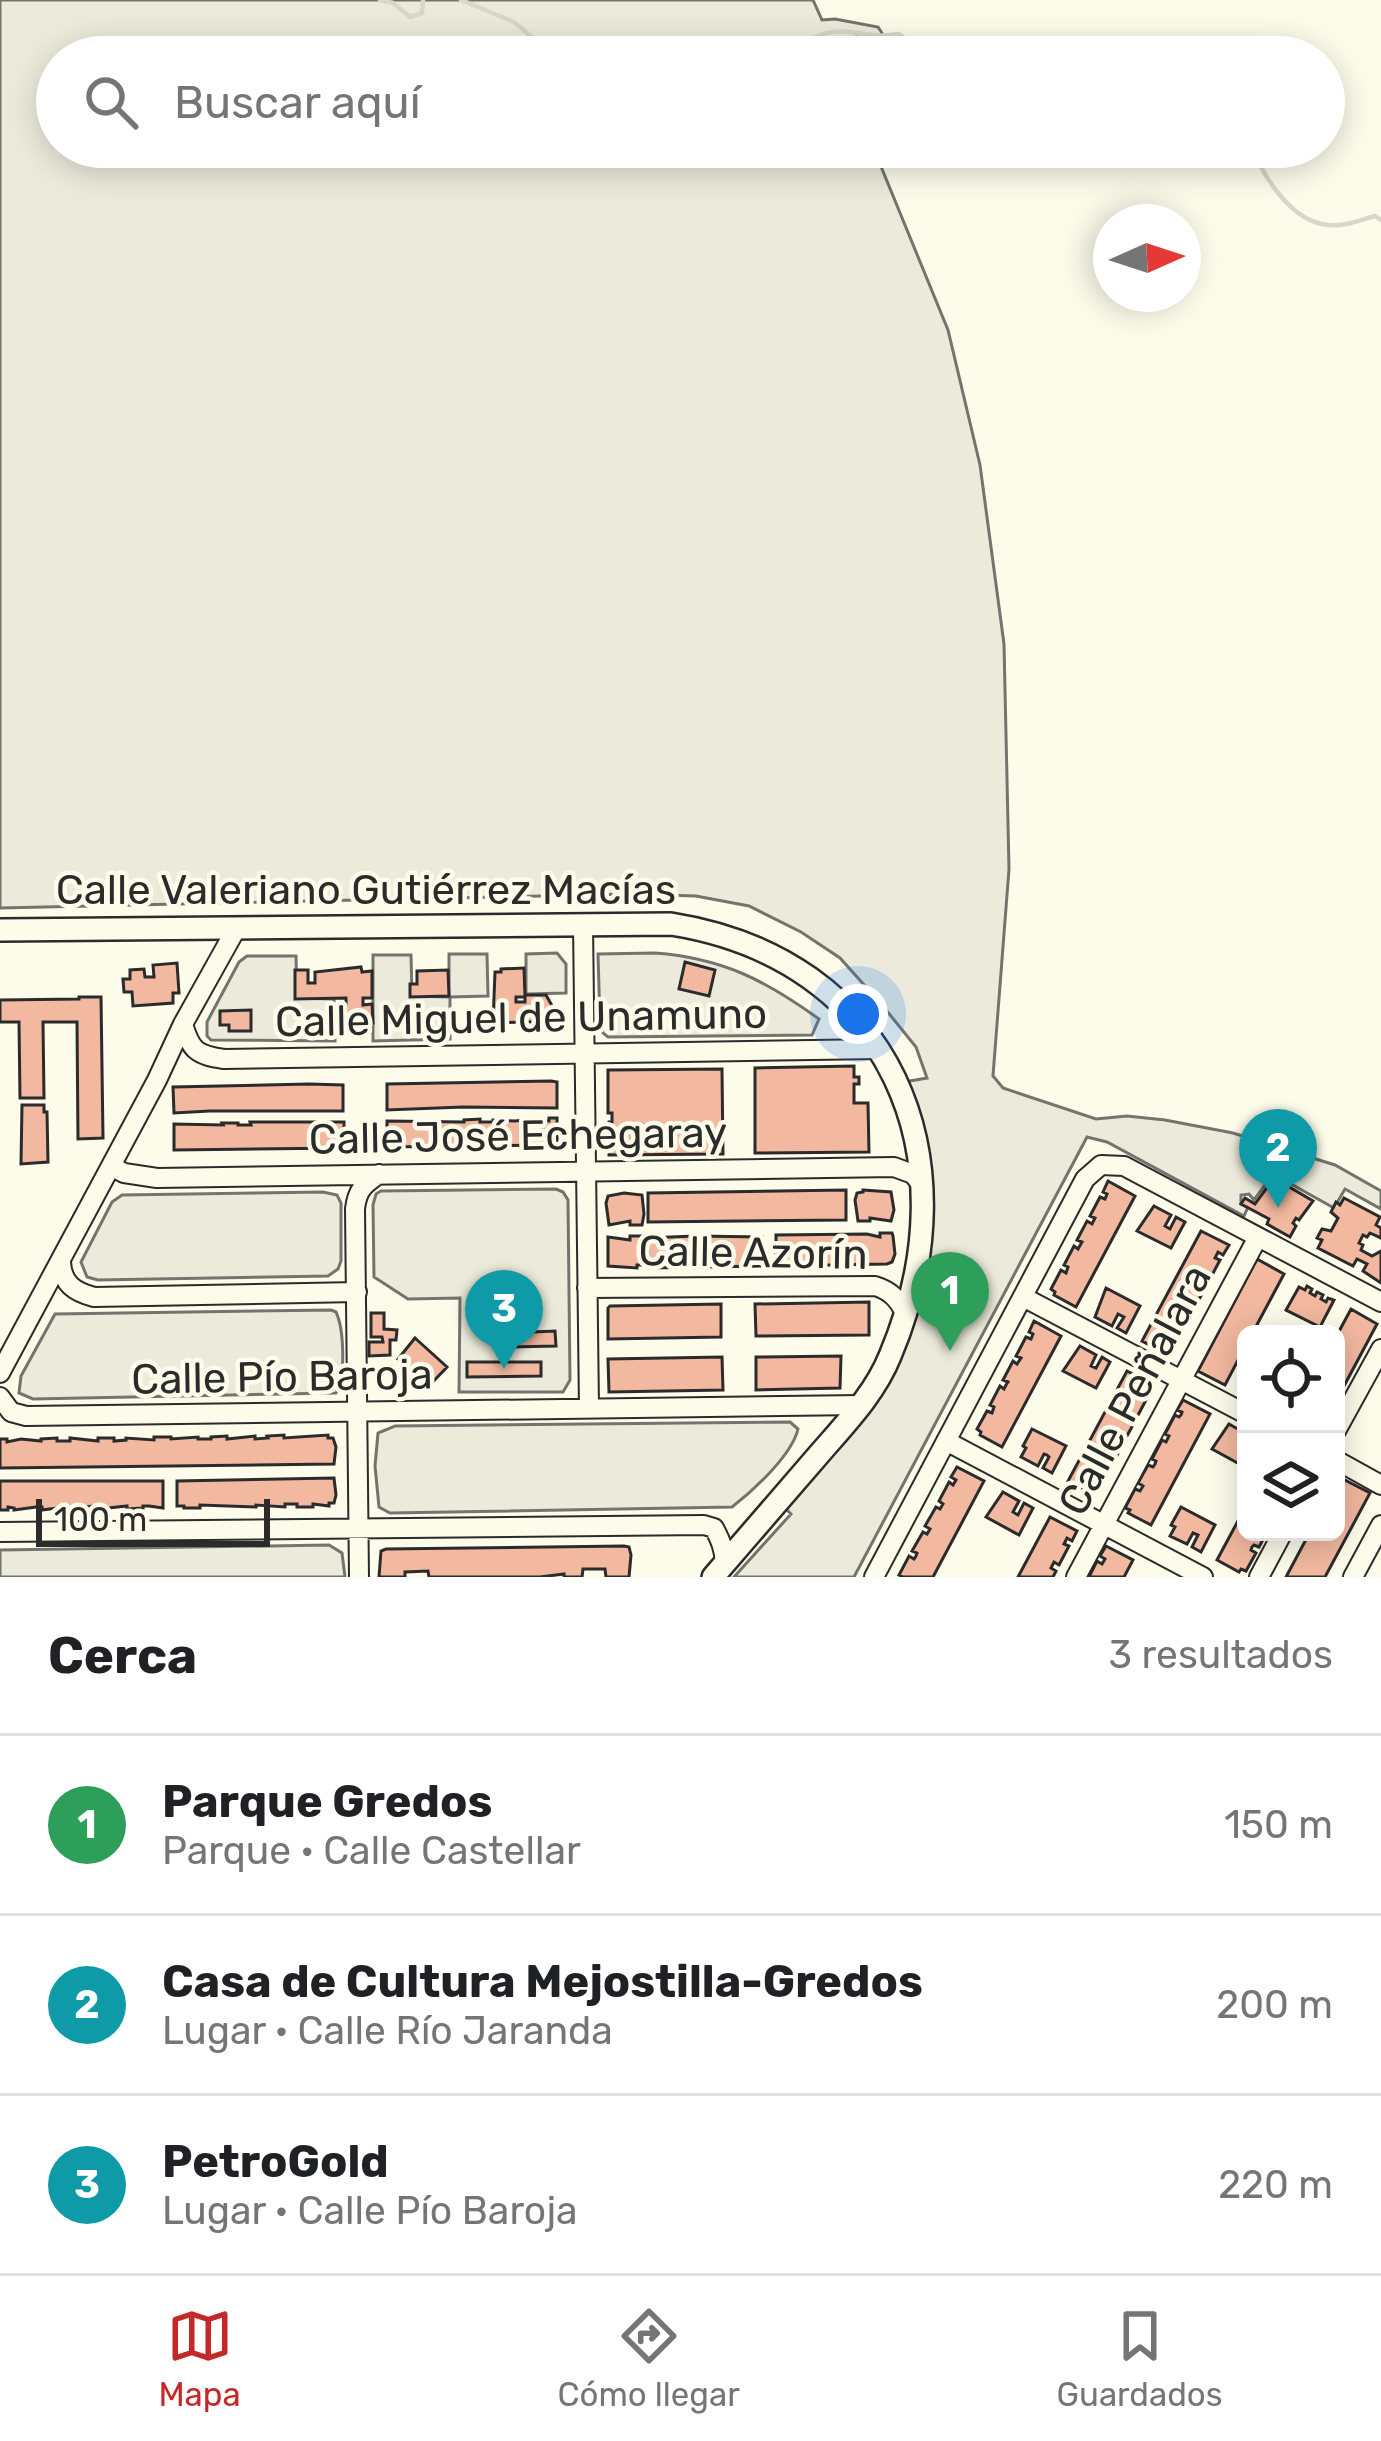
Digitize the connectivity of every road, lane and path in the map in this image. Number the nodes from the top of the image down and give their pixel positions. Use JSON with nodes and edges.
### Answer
{"nodes":[{"id":1,"x":583,"y":924,"type":"junction"},
{"id":2,"x":236,"y":928,"type":"junction"},
{"id":3,"x":0,"y":930,"type":"edge"},
{"id":4,"x":842,"y":1005,"type":"junction"},
{"id":5,"x":183,"y":1024,"type":"junction"},
{"id":6,"x":830,"y":1049,"type":"junction"},
{"id":7,"x":879,"y":1049,"type":"junction"},
{"id":8,"x":585,"y":1053,"type":"junction"},
{"id":9,"x":111,"y":1166,"type":"junction"},
{"id":10,"x":586,"y":1171,"type":"junction"},
{"id":11,"x":379,"y":1174,"type":"junction"},
{"id":12,"x":922,"y":1185,"type":"junction"},
{"id":13,"x":1258,"y":1237,"type":"junction"},
{"id":14,"x":61,"y":1262,"type":"junction"},
{"id":15,"x":587,"y":1288,"type":"junction"},
{"id":16,"x":357,"y":1292,"type":"junction"},
{"id":17,"x":1023,"y":1297,"type":"junction"},
{"id":18,"x":1381,"y":1302,"type":"edge"},
{"id":19,"x":905,"y":1313,"type":"junction"},
{"id":20,"x":1381,"y":1349,"type":"edge"},
{"id":21,"x":0,"y":1373,"type":"edge"},
{"id":22,"x":1181,"y":1380,"type":"junction"},
{"id":23,"x":0,"y":1397,"type":"edge"},
{"id":24,"x":861,"y":1405,"type":"junction"},
{"id":25,"x":589,"y":1408,"type":"junction"},
{"id":26,"x":1237,"y":1409,"type":"edge"},
{"id":27,"x":358,"y":1412,"type":"junction"},
{"id":28,"x":1345,"y":1415,"type":"edge"},
{"id":29,"x":946,"y":1442,"type":"junction"},
{"id":30,"x":1345,"y":1465,"type":"edge"},
{"id":31,"x":1381,"y":1485,"type":"edge"},
{"id":32,"x":1104,"y":1525,"type":"junction"},
{"id":33,"x":1381,"y":1525,"type":"edge"},
{"id":34,"x":359,"y":1528,"type":"junction"},
{"id":35,"x":0,"y":1532,"type":"edge"},
{"id":36,"x":1278,"y":1541,"type":"edge"},
{"id":37,"x":718,"y":1570,"type":"edge"},
{"id":38,"x":359,"y":1577,"type":"edge"},
{"id":39,"x":874,"y":1577,"type":"edge"},
{"id":40,"x":1076,"y":1577,"type":"edge"},
{"id":41,"x":1203,"y":1577,"type":"edge"},
{"id":42,"x":1259,"y":1577,"type":"edge"},
{"id":43,"x":1353,"y":1577,"type":"edge"}],
"edges":[{"from":1,"to":2,"type":"main road","name":"Calle Valeriano Gutiérrez Macías"},
{"from":1,"to":4,"type":"main road","name":"Calle Valeriano Gutiérrez Macías"},
{"from":1,"to":8,"type":"street"},
{"from":2,"to":3,"type":"main road","name":"Calle Valeriano Gutiérrez Macías"},
{"from":2,"to":5,"type":"street"},
{"from":4,"to":6,"type":"street"},
{"from":4,"to":7,"type":"main road","name":"Calle Valeriano Gutiérrez Macías"},
{"from":5,"to":8,"type":"street","name":"Calle Miguel de Unamuno"},
{"from":5,"to":9,"type":"street"},
{"from":6,"to":7,"type":"street","name":"Calle Miguel de Unamuno"},
{"from":6,"to":8,"type":"street","name":"Calle Miguel de Unamuno"},
{"from":7,"to":12,"type":"main road","name":"Calle Valeriano Gutiérrez Macías"},
{"from":8,"to":10,"type":"street"},
{"from":9,"to":11,"type":"street","name":"Calle José Echegaray"},
{"from":9,"to":14,"type":"street"},
{"from":10,"to":11,"type":"street","name":"Calle José Echegaray"},
{"from":10,"to":12,"type":"street","name":"Calle José Echegaray"},
{"from":10,"to":15,"type":"street"},
{"from":11,"to":16,"type":"street"},
{"from":12,"to":19,"type":"main road","name":"Calle Valeriano Gutiérrez Macías"},
{"from":13,"to":17,"type":"street"},
{"from":13,"to":18,"type":"street"},
{"from":13,"to":22,"type":"street","name":"Calle Peñalara"},
{"from":14,"to":16,"type":"street"},
{"from":14,"to":21,"type":"street"},
{"from":15,"to":19,"type":"street","name":"Calle Azorín"},
{"from":15,"to":25,"type":"street"},
{"from":16,"to":27,"type":"street"},
{"from":17,"to":22,"type":"street"},
{"from":17,"to":29,"type":"street"},
{"from":19,"to":24,"type":"main road","name":"Calle Valeriano Gutiérrez Macías"},
{"from":20,"to":28,"type":"street"},
{"from":22,"to":26,"type":"street"},
{"from":22,"to":32,"type":"street","name":"Calle Peñalara"},
{"from":23,"to":27,"type":"street","name":"Calle Pío Baroja"},
{"from":24,"to":25,"type":"street","name":"Calle Pío Baroja"},
{"from":24,"to":37,"type":"main road","name":"Calle Valeriano Gutiérrez Macías"},
{"from":25,"to":27,"type":"street","name":"Calle Pío Baroja"},
{"from":27,"to":34,"type":"street"},
{"from":29,"to":32,"type":"street"},
{"from":29,"to":39,"type":"street"},
{"from":30,"to":31,"type":"street"},
{"from":32,"to":40,"type":"street","name":"Calle Peñalara"},
{"from":32,"to":41,"type":"street"},
{"from":33,"to":43,"type":"street"},
{"from":34,"to":35,"type":"street"},
{"from":34,"to":37,"type":"street"},
{"from":34,"to":38,"type":"street"},
{"from":36,"to":42,"type":"street"}]}
